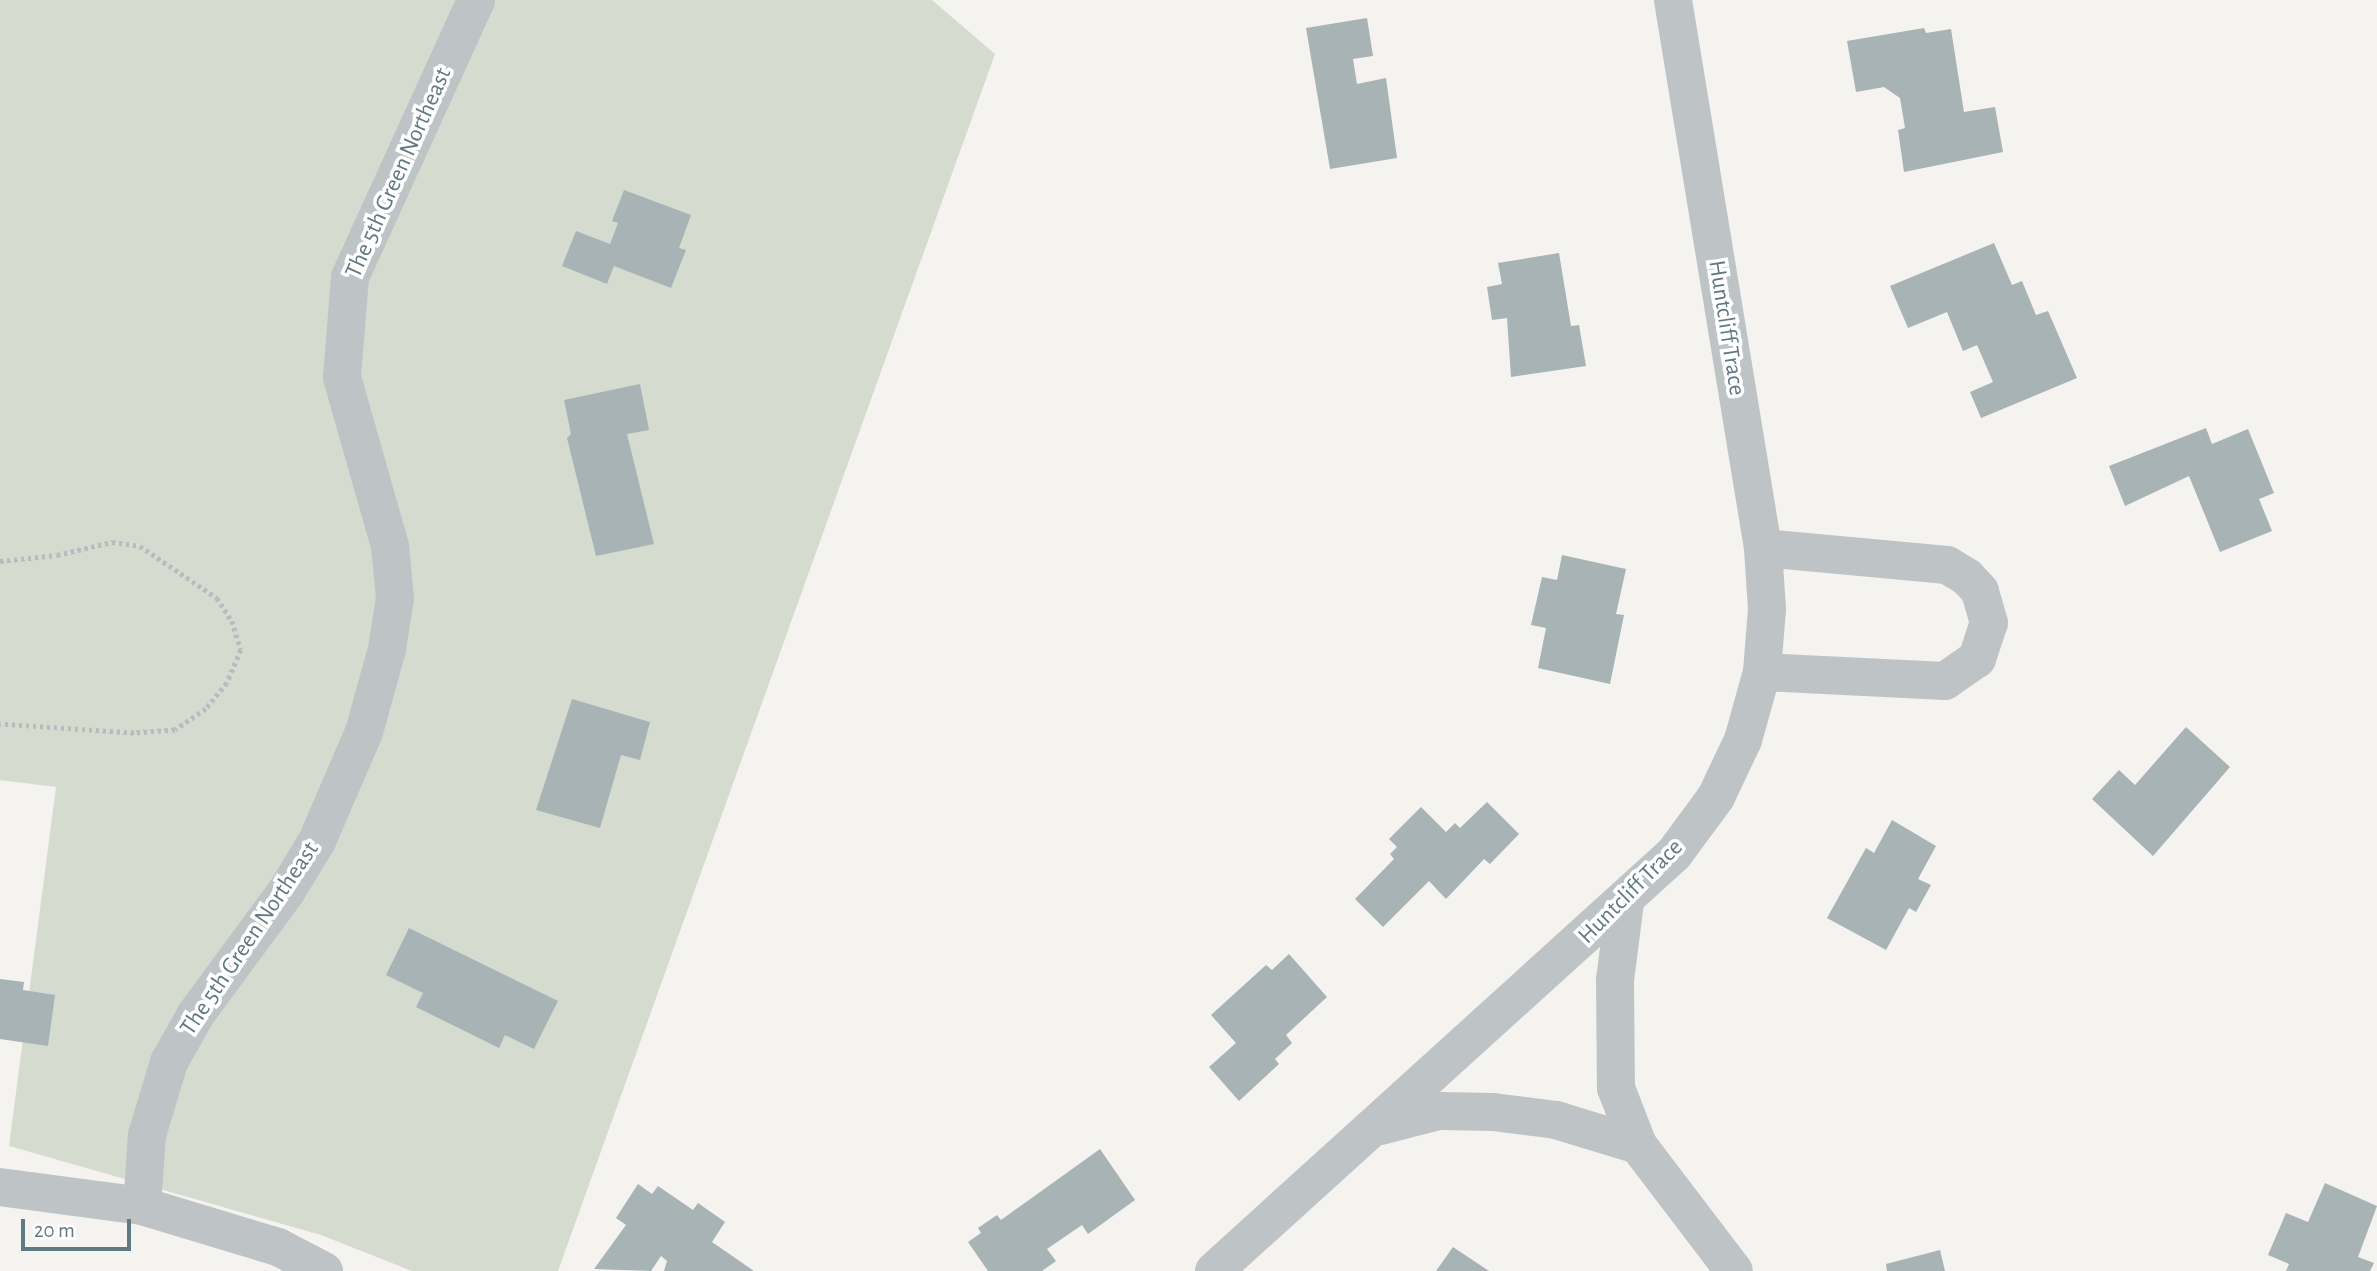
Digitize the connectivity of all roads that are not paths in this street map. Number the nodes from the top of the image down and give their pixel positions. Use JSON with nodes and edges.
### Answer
{"nodes":[{"id":1,"x":476,"y":0,"type":"edge"},
{"id":2,"x":1673,"y":0,"type":"edge"},
{"id":3,"x":1763,"y":548,"type":"junction"},
{"id":4,"x":1762,"y":672,"type":"junction"},
{"id":5,"x":1625,"y":902,"type":"junction"},
{"id":6,"x":1374,"y":1127,"type":"junction"},
{"id":7,"x":1638,"y":1145,"type":"junction"},
{"id":8,"x":0,"y":1187,"type":"edge"},
{"id":9,"x":142,"y":1206,"type":"junction"},
{"id":10,"x":324,"y":1271,"type":"edge"},
{"id":11,"x":1214,"y":1271,"type":"edge"},
{"id":12,"x":1734,"y":1271,"type":"edge"}],
"edges":[{"from":1,"to":9,"type":"street","name":"The 5th Green Northeast"},
{"from":2,"to":3,"type":"street","name":"Huntcliff Trace"},
{"from":3,"to":4,"type":"street","name":"Huntcliff Trace"},
{"from":3,"to":4,"type":"street"},
{"from":4,"to":5,"type":"street","name":"Huntcliff Trace"},
{"from":5,"to":6,"type":"street","name":"Huntcliff Trace"},
{"from":5,"to":7,"type":"street"},
{"from":6,"to":7,"type":"street"},
{"from":6,"to":11,"type":"street","name":"Huntcliff Trace"},
{"from":7,"to":12,"type":"street"},
{"from":8,"to":9,"type":"street"},
{"from":9,"to":10,"type":"street"}]}
